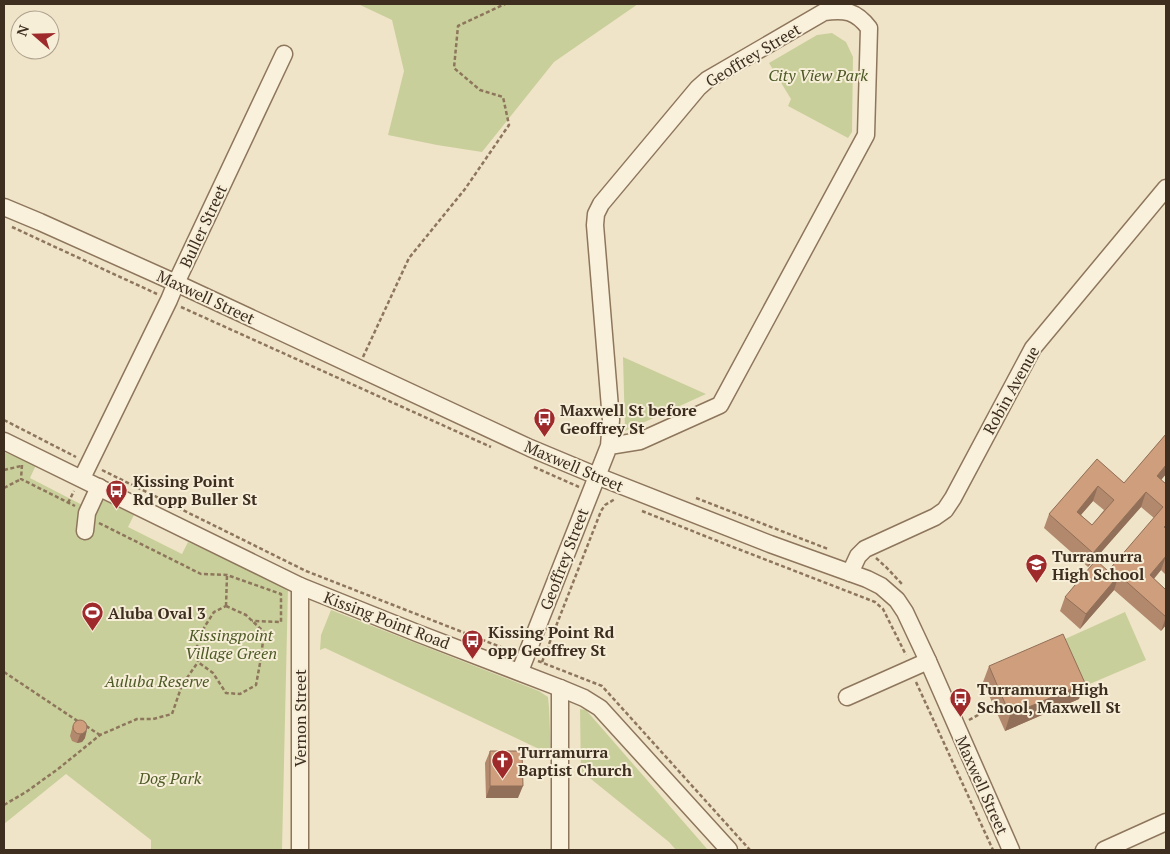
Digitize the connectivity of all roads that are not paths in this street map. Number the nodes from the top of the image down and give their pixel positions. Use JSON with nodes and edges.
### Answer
{"nodes":[{"id":1,"x":284,"y":54,"type":"dead end"},
{"id":2,"x":1166,"y":188,"type":"edge"},
{"id":3,"x":4,"y":207,"type":"edge"},
{"id":4,"x":176,"y":283,"type":"junction"},
{"id":5,"x":4,"y":441,"type":"edge"},
{"id":6,"x":609,"y":446,"type":"junction"},
{"id":7,"x":597,"y":476,"type":"junction"},
{"id":8,"x":79,"y":482,"type":"junction"},
{"id":9,"x":99,"y":487,"type":"junction"},
{"id":10,"x":85,"y":531,"type":"dead end"},
{"id":11,"x":850,"y":573,"type":"junction"},
{"id":12,"x":300,"y":586,"type":"junction"},
{"id":13,"x":928,"y":661,"type":"junction"},
{"id":14,"x":520,"y":671,"type":"junction"},
{"id":15,"x":560,"y":688,"type":"junction"},
{"id":16,"x":847,"y":697,"type":"dead end"},
{"id":17,"x":1166,"y":822,"type":"edge"},
{"id":18,"x":300,"y":850,"type":"edge"},
{"id":19,"x":560,"y":850,"type":"edge"},
{"id":20,"x":729,"y":850,"type":"edge"},
{"id":21,"x":1011,"y":850,"type":"edge"},
{"id":22,"x":1104,"y":850,"type":"edge"}],
"edges":[{"from":1,"to":4,"type":"street","name":"Buller Street"},
{"from":2,"to":11,"type":"street","name":"Robin Avenue"},
{"from":3,"to":4,"type":"street","name":"Maxwell Street"},
{"from":4,"to":7,"type":"street","name":"Maxwell Street"},
{"from":4,"to":8,"type":"street","name":"Buller Street"},
{"from":5,"to":8,"type":"street","name":"Kissing Point Road"},
{"from":6,"to":6,"type":"street","name":"Geoffrey Street"},
{"from":6,"to":7,"type":"street","name":"Geoffrey Street"},
{"from":7,"to":11,"type":"street","name":"Maxwell Street"},
{"from":7,"to":14,"type":"street","name":"Geoffrey Street"},
{"from":8,"to":9,"type":"street","name":"Kissing Point Road"},
{"from":9,"to":10,"type":"street"},
{"from":9,"to":12,"type":"street","name":"Kissing Point Road"},
{"from":11,"to":13,"type":"street","name":"Maxwell Street"},
{"from":12,"to":14,"type":"street","name":"Kissing Point Road"},
{"from":12,"to":18,"type":"street","name":"Vernon Street"},
{"from":13,"to":16,"type":"street"},
{"from":13,"to":21,"type":"street","name":"Maxwell Street"},
{"from":14,"to":15,"type":"street","name":"Kissing Point Road"},
{"from":15,"to":19,"type":"street"},
{"from":15,"to":20,"type":"street","name":"Kissing Point Road"},
{"from":17,"to":22,"type":"street"}]}
